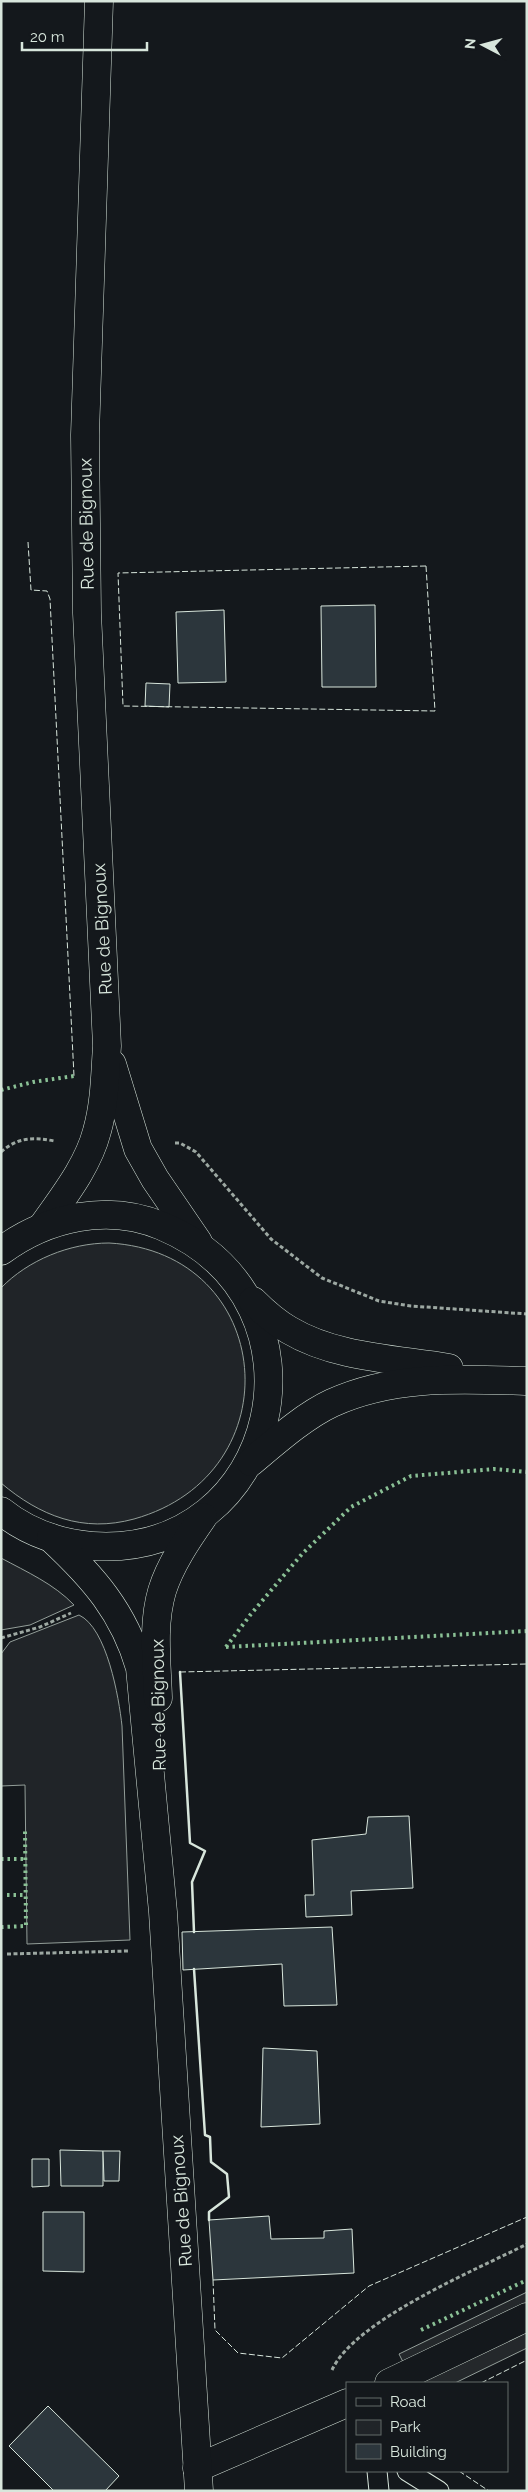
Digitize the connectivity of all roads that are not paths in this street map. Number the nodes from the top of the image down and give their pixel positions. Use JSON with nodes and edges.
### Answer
{"nodes":[{"id":1,"x":99,"y":1,"type":"edge"},
{"id":2,"x":107,"y":1046,"type":"junction"},
{"id":3,"x":42,"y":1227,"type":"junction"},
{"id":4,"x":202,"y":1247,"type":"junction"},
{"id":5,"x":1,"y":1251,"type":"edge"},
{"id":6,"x":246,"y":1296,"type":"junction"},
{"id":7,"x":526,"y":1381,"type":"edge"},
{"id":8,"x":246,"y":1466,"type":"junction"},
{"id":9,"x":1,"y":1511,"type":"edge"},
{"id":10,"x":207,"y":1511,"type":"junction"},
{"id":11,"x":50,"y":1538,"type":"junction"},
{"id":12,"x":163,"y":1912,"type":"junction"},
{"id":13,"x":527,"y":2316,"type":"edge"},
{"id":14,"x":392,"y":2382,"type":"edge"},
{"id":15,"x":346,"y":2403,"type":"edge"},
{"id":16,"x":377,"y":2472,"type":"edge"},
{"id":17,"x":409,"y":2472,"type":"edge"},
{"id":18,"x":198,"y":2479,"type":"edge"},
{"id":19,"x":379,"y":2491,"type":"edge"},
{"id":20,"x":439,"y":2491,"type":"edge"}],
"edges":[{"from":1,"to":2,"type":"street","name":"Rue de Bignoux"},
{"from":2,"to":3,"type":"street","name":"Rue de Bignoux"},
{"from":2,"to":4,"type":"street","name":"Rue de Bignoux"},
{"from":3,"to":4,"type":"street"},
{"from":3,"to":5,"type":"street"},
{"from":4,"to":6,"type":"street"},
{"from":6,"to":7,"type":"street"},
{"from":6,"to":8,"type":"street"},
{"from":7,"to":8,"type":"street"},
{"from":8,"to":10,"type":"street"},
{"from":9,"to":11,"type":"street"},
{"from":10,"to":11,"type":"street"},
{"from":10,"to":12,"type":"street","name":"Rue de Bignoux"},
{"from":11,"to":12,"type":"street","name":"Rue de Bignoux"},
{"from":12,"to":18,"type":"street","name":"Rue de Bignoux"},
{"from":13,"to":14,"type":"street"},
{"from":15,"to":18,"type":"street"},
{"from":16,"to":19,"type":"lane"},
{"from":17,"to":20,"type":"lane"}]}
